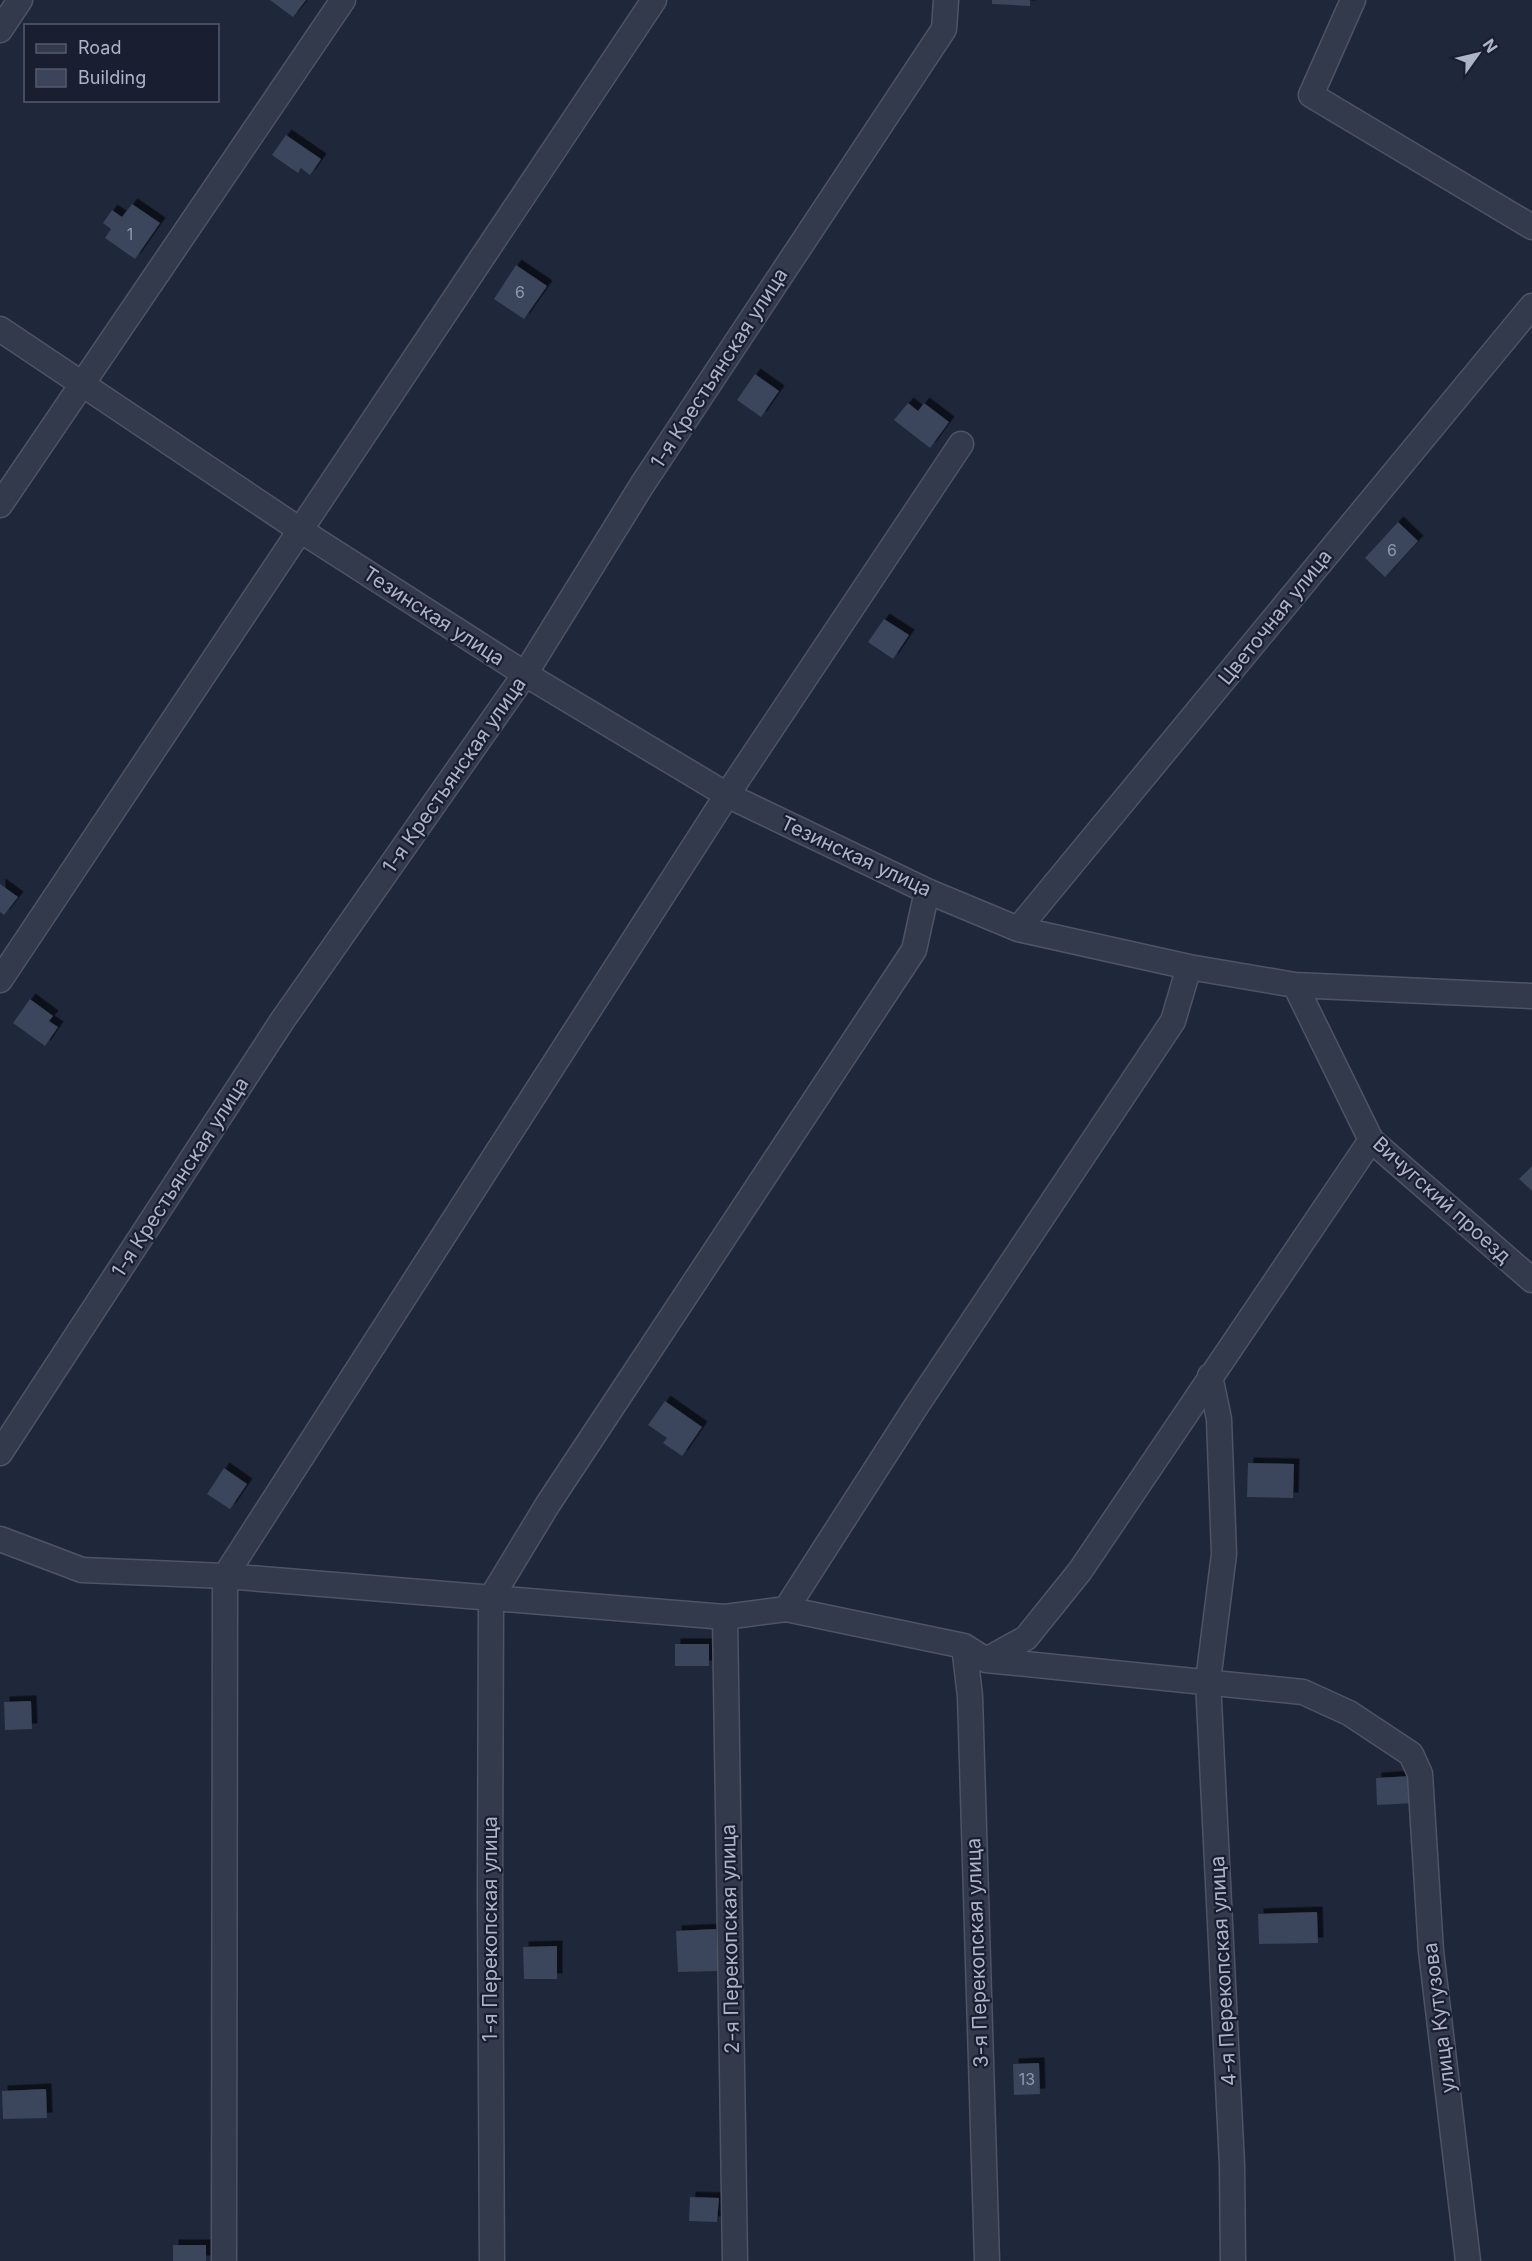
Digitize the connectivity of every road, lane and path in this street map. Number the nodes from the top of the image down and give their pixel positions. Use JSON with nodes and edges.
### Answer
{"nodes":[{"id":1,"x":20,"y":0,"type":"edge"},
{"id":2,"x":343,"y":0,"type":"edge"},
{"id":3,"x":654,"y":0,"type":"edge"},
{"id":4,"x":946,"y":0,"type":"edge"},
{"id":5,"x":1353,"y":0,"type":"edge"},
{"id":6,"x":0,"y":30,"type":"edge"},
{"id":7,"x":1532,"y":227,"type":"edge"},
{"id":8,"x":1532,"y":306,"type":"edge"},
{"id":9,"x":0,"y":329,"type":"edge"},
{"id":10,"x":82,"y":383,"type":"junction"},
{"id":11,"x":960,"y":444,"type":"dead end"},
{"id":12,"x":0,"y":505,"type":"edge"},
{"id":13,"x":300,"y":530,"type":"junction"},
{"id":14,"x":525,"y":674,"type":"junction"},
{"id":15,"x":727,"y":795,"type":"junction"},
{"id":16,"x":927,"y":891,"type":"junction"},
{"id":17,"x":1018,"y":929,"type":"junction"},
{"id":18,"x":1189,"y":967,"type":"junction"},
{"id":19,"x":0,"y":980,"type":"edge"},
{"id":20,"x":1295,"y":985,"type":"junction"},
{"id":21,"x":1532,"y":996,"type":"edge"},
{"id":22,"x":1371,"y":1140,"type":"junction"},
{"id":23,"x":1532,"y":1280,"type":"edge"},
{"id":24,"x":1210,"y":1376,"type":"junction"},
{"id":25,"x":0,"y":1453,"type":"edge"},
{"id":26,"x":0,"y":1539,"type":"edge"},
{"id":27,"x":225,"y":1576,"type":"junction"},
{"id":28,"x":491,"y":1598,"type":"junction"},
{"id":29,"x":786,"y":1609,"type":"junction"},
{"id":30,"x":726,"y":1617,"type":"junction"},
{"id":31,"x":964,"y":1646,"type":"junction"},
{"id":32,"x":986,"y":1660,"type":"junction"},
{"id":33,"x":1208,"y":1681,"type":"junction"},
{"id":34,"x":224,"y":2261,"type":"edge"},
{"id":35,"x":492,"y":2261,"type":"edge"},
{"id":36,"x":735,"y":2261,"type":"edge"},
{"id":37,"x":987,"y":2261,"type":"edge"},
{"id":38,"x":1233,"y":2261,"type":"edge"},
{"id":39,"x":1468,"y":2261,"type":"edge"}],
"edges":[{"from":1,"to":6,"type":"street"},
{"from":2,"to":10,"type":"street"},
{"from":3,"to":13,"type":"street"},
{"from":4,"to":14,"type":"street","name":"1-я Крестьянская улица"},
{"from":5,"to":7,"type":"street"},
{"from":8,"to":17,"type":"street","name":"Цветочная улица"},
{"from":9,"to":10,"type":"street","name":"Тезинская улица"},
{"from":10,"to":12,"type":"street"},
{"from":10,"to":13,"type":"street","name":"Тезинская улица"},
{"from":11,"to":15,"type":"street"},
{"from":13,"to":14,"type":"street","name":"Тезинская улица"},
{"from":13,"to":19,"type":"street"},
{"from":14,"to":15,"type":"street","name":"Тезинская улица"},
{"from":14,"to":25,"type":"street","name":"1-я Крестьянская улица"},
{"from":15,"to":16,"type":"street","name":"Тезинская улица"},
{"from":15,"to":27,"type":"street"},
{"from":16,"to":17,"type":"street","name":"Тезинская улица"},
{"from":16,"to":28,"type":"street"},
{"from":17,"to":18,"type":"street","name":"Тезинская улица"},
{"from":18,"to":20,"type":"street","name":"Тезинская улица"},
{"from":18,"to":29,"type":"street"},
{"from":20,"to":21,"type":"street","name":"Тезинская улица"},
{"from":20,"to":22,"type":"street","name":"Вичугский проезд"},
{"from":22,"to":23,"type":"street","name":"Вичугский проезд"},
{"from":22,"to":24,"type":"street"},
{"from":24,"to":32,"type":"street"},
{"from":24,"to":33,"type":"street","name":"4-я Перекопская улица"},
{"from":26,"to":27,"type":"street"},
{"from":27,"to":28,"type":"street"},
{"from":27,"to":34,"type":"street"},
{"from":28,"to":30,"type":"street"},
{"from":28,"to":35,"type":"street","name":"1-я Перекопская улица"},
{"from":29,"to":30,"type":"street"},
{"from":29,"to":31,"type":"street"},
{"from":30,"to":36,"type":"street","name":"2-я Перекопская улица"},
{"from":31,"to":32,"type":"street"},
{"from":31,"to":37,"type":"street","name":"3-я Перекопская улица"},
{"from":32,"to":33,"type":"street"},
{"from":33,"to":38,"type":"street","name":"4-я Перекопская улица"},
{"from":33,"to":39,"type":"street","name":"улица Кутузова"}]}
